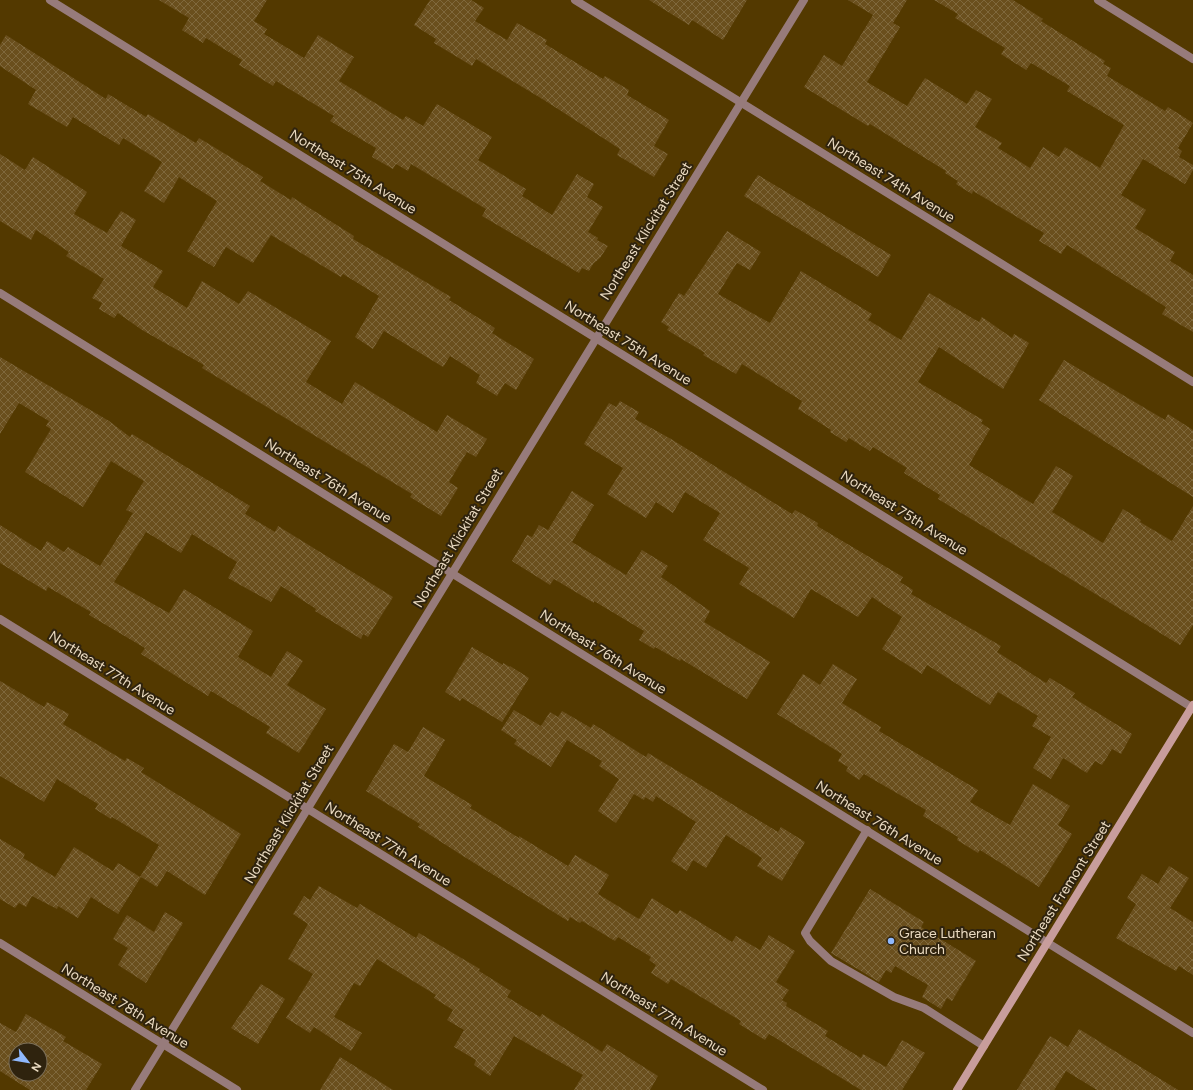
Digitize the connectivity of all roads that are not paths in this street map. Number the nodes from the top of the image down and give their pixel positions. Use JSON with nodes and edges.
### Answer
{"nodes":[{"id":1,"x":50,"y":0,"type":"edge"},
{"id":2,"x":575,"y":0,"type":"edge"},
{"id":3,"x":804,"y":0,"type":"edge"},
{"id":4,"x":1098,"y":0,"type":"edge"},
{"id":5,"x":1193,"y":59,"type":"edge"},
{"id":6,"x":740,"y":103,"type":"junction"},
{"id":7,"x":0,"y":293,"type":"edge"},
{"id":8,"x":596,"y":338,"type":"junction"},
{"id":9,"x":1193,"y":382,"type":"edge"},
{"id":10,"x":452,"y":573,"type":"junction"},
{"id":11,"x":0,"y":619,"type":"edge"},
{"id":12,"x":1193,"y":706,"type":"edge"},
{"id":13,"x":307,"y":809,"type":"junction"},
{"id":14,"x":867,"y":830,"type":"junction"},
{"id":15,"x":1048,"y":942,"type":"junction"},
{"id":16,"x":0,"y":943,"type":"edge"},
{"id":17,"x":1193,"y":1033,"type":"edge"},
{"id":18,"x":163,"y":1044,"type":"junction"},
{"id":19,"x":984,"y":1046,"type":"junction"},
{"id":20,"x":135,"y":1090,"type":"edge"},
{"id":21,"x":237,"y":1090,"type":"edge"},
{"id":22,"x":763,"y":1090,"type":"edge"},
{"id":23,"x":957,"y":1090,"type":"edge"}],
"edges":[{"from":1,"to":8,"type":"street","name":"Northeast 75th Avenue"},
{"from":2,"to":6,"type":"street","name":"Northeast 74th Avenue"},
{"from":3,"to":6,"type":"street","name":"Northeast Klickitat Street"},
{"from":4,"to":5,"type":"street"},
{"from":6,"to":8,"type":"street","name":"Northeast Klickitat Street"},
{"from":6,"to":9,"type":"street","name":"Northeast 74th Avenue"},
{"from":7,"to":10,"type":"street","name":"Northeast 76th Avenue"},
{"from":8,"to":10,"type":"street","name":"Northeast Klickitat Street"},
{"from":8,"to":12,"type":"street","name":"Northeast 75th Avenue"},
{"from":10,"to":13,"type":"street","name":"Northeast Klickitat Street"},
{"from":10,"to":14,"type":"street","name":"Northeast 76th Avenue"},
{"from":11,"to":13,"type":"street","name":"Northeast 77th Avenue"},
{"from":12,"to":15,"type":"street","name":"Northeast Fremont Street"},
{"from":13,"to":18,"type":"street","name":"Northeast Klickitat Street"},
{"from":13,"to":22,"type":"street","name":"Northeast 77th Avenue"},
{"from":14,"to":15,"type":"street","name":"Northeast 76th Avenue"},
{"from":14,"to":19,"type":"street"},
{"from":15,"to":17,"type":"street","name":"Northeast 76th Avenue"},
{"from":15,"to":19,"type":"street","name":"Northeast Fremont Street"},
{"from":16,"to":18,"type":"street","name":"Northeast 78th Avenue"},
{"from":18,"to":20,"type":"street","name":"Northeast Klickitat Street"},
{"from":18,"to":21,"type":"street","name":"Northeast 78th Avenue"},
{"from":19,"to":23,"type":"street","name":"Northeast Fremont Street"}]}
